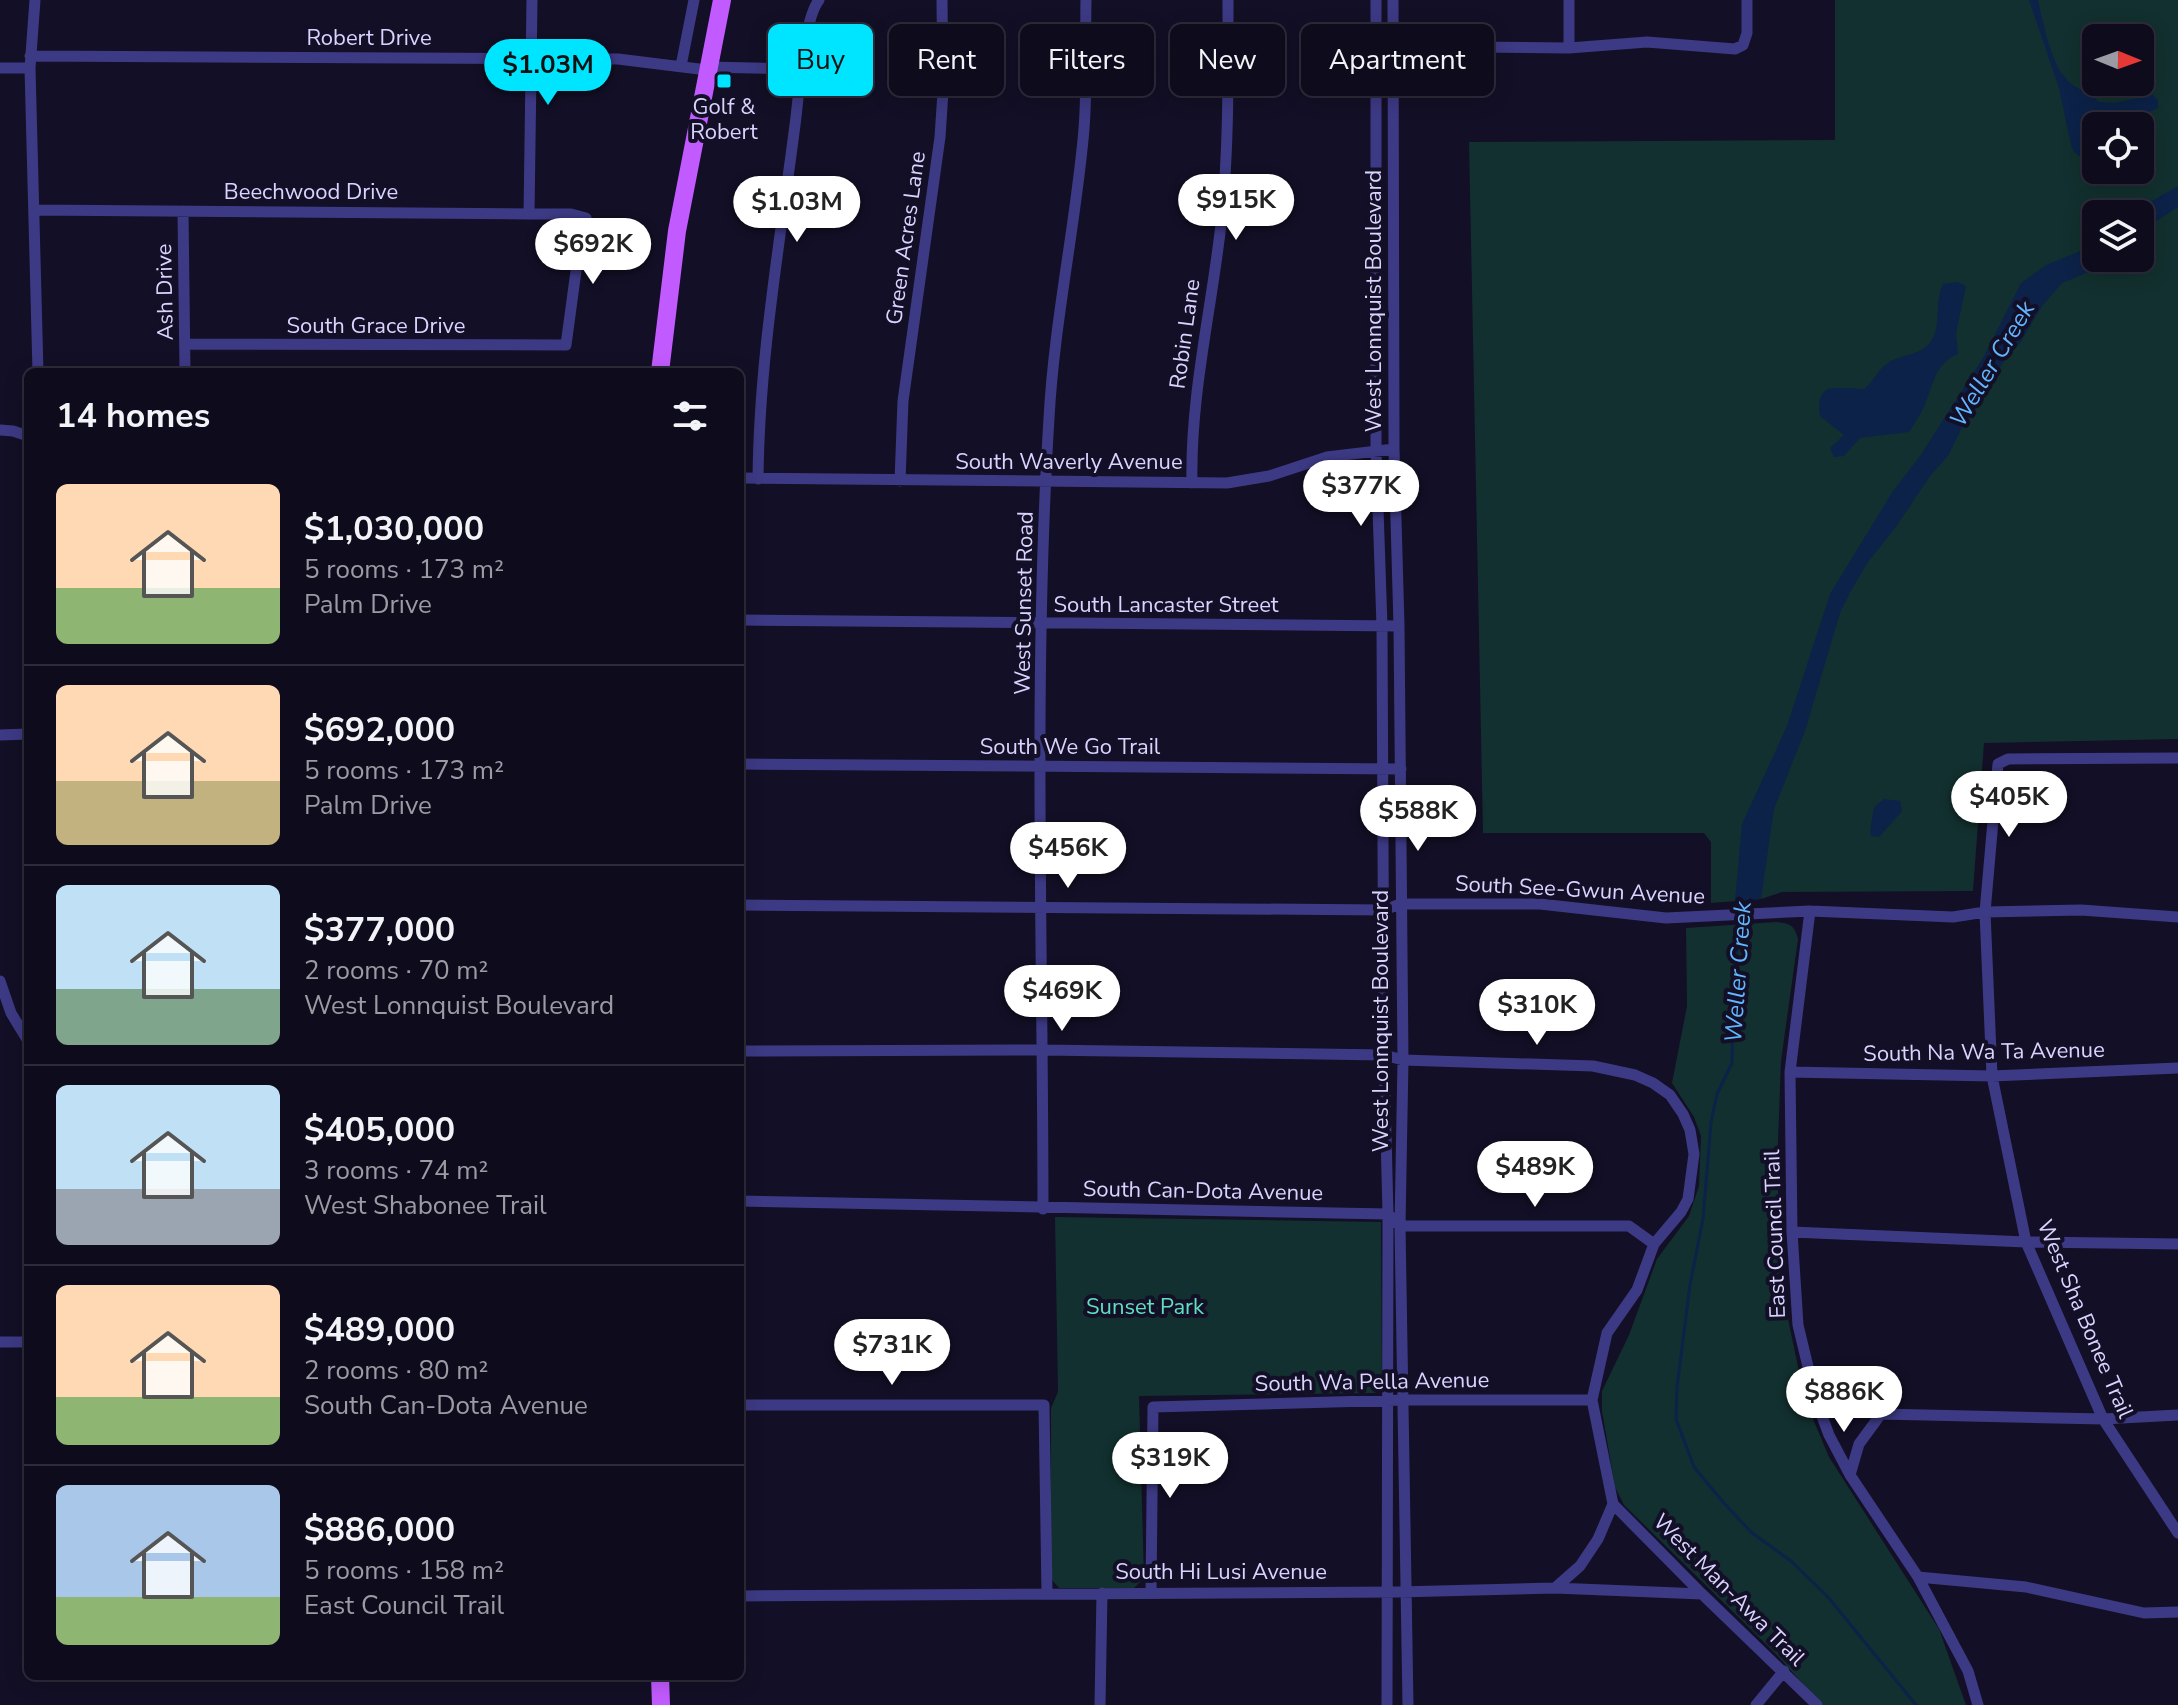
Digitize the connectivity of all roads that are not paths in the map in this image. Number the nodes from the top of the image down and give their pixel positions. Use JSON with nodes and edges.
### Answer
{"nodes":[{"id":1,"x":35,"y":0,"type":"edge"},
{"id":2,"x":532,"y":0,"type":"edge"},
{"id":3,"x":694,"y":0,"type":"edge"},
{"id":4,"x":722,"y":0,"type":"edge"},
{"id":5,"x":819,"y":0,"type":"edge"},
{"id":6,"x":942,"y":0,"type":"edge"},
{"id":7,"x":1086,"y":0,"type":"edge"},
{"id":8,"x":1228,"y":0,"type":"edge"},
{"id":9,"x":1376,"y":0,"type":"edge"},
{"id":10,"x":1393,"y":0,"type":"edge"},
{"id":11,"x":1569,"y":0,"type":"edge"},
{"id":12,"x":1747,"y":0,"type":"edge"},
{"id":13,"x":810,"y":24,"type":"edge"},
{"id":14,"x":1377,"y":24,"type":"edge"},
{"id":15,"x":1393,"y":24,"type":"edge"},
{"id":16,"x":1494,"y":47,"type":"edge"},
{"id":17,"x":1569,"y":48,"type":"junction"},
{"id":18,"x":531,"y":58,"type":"junction"},
{"id":19,"x":30,"y":62,"type":"junction"},
{"id":20,"x":681,"y":66,"type":"junction"},
{"id":21,"x":0,"y":68,"type":"edge"},
{"id":22,"x":708,"y":68,"type":"junction"},
{"id":23,"x":768,"y":69,"type":"edge"},
{"id":24,"x":799,"y":96,"type":"edge"},
{"id":25,"x":1377,"y":96,"type":"edge"},
{"id":26,"x":1393,"y":96,"type":"edge"},
{"id":27,"x":34,"y":210,"type":"junction"},
{"id":28,"x":183,"y":211,"type":"junction"},
{"id":29,"x":529,"y":214,"type":"junction"},
{"id":30,"x":186,"y":344,"type":"junction"},
{"id":31,"x":566,"y":345,"type":"joint"},
{"id":32,"x":38,"y":368,"type":"edge"},
{"id":33,"x":185,"y":368,"type":"edge"},
{"id":34,"x":660,"y":368,"type":"edge"},
{"id":35,"x":0,"y":430,"type":"edge"},
{"id":36,"x":24,"y":435,"type":"edge"},
{"id":37,"x":1394,"y":449,"type":"junction"},
{"id":38,"x":1376,"y":450,"type":"junction"},
{"id":39,"x":744,"y":478,"type":"edge"},
{"id":40,"x":758,"y":479,"type":"junction"},
{"id":41,"x":900,"y":481,"type":"junction"},
{"id":42,"x":1047,"y":481,"type":"junction"},
{"id":43,"x":1192,"y":483,"type":"junction"},
{"id":44,"x":744,"y":620,"type":"edge"},
{"id":45,"x":1043,"y":624,"type":"junction"},
{"id":46,"x":1382,"y":626,"type":"junction"},
{"id":47,"x":1399,"y":626,"type":"junction"},
{"id":48,"x":24,"y":734,"type":"edge"},
{"id":49,"x":0,"y":735,"type":"edge"},
{"id":50,"x":2178,"y":758,"type":"edge"},
{"id":51,"x":744,"y":764,"type":"edge"},
{"id":52,"x":1042,"y":767,"type":"junction"},
{"id":53,"x":1383,"y":769,"type":"junction"},
{"id":54,"x":1401,"y":769,"type":"junction"},
{"id":55,"x":1401,"y":904,"type":"junction"},
{"id":56,"x":744,"y":905,"type":"edge"},
{"id":57,"x":1042,"y":907,"type":"junction"},
{"id":58,"x":1383,"y":910,"type":"junction"},
{"id":59,"x":1810,"y":911,"type":"junction"},
{"id":60,"x":1985,"y":912,"type":"junction"},
{"id":61,"x":2178,"y":917,"type":"edge"},
{"id":62,"x":0,"y":981,"type":"edge"},
{"id":63,"x":24,"y":1034,"type":"edge"},
{"id":64,"x":1043,"y":1050,"type":"junction"},
{"id":65,"x":744,"y":1051,"type":"edge"},
{"id":66,"x":1384,"y":1055,"type":"junction"},
{"id":67,"x":1403,"y":1060,"type":"junction"},
{"id":68,"x":2178,"y":1068,"type":"edge"},
{"id":69,"x":1790,"y":1072,"type":"junction"},
{"id":70,"x":1992,"y":1076,"type":"junction"},
{"id":71,"x":744,"y":1201,"type":"edge"},
{"id":72,"x":1043,"y":1209,"type":"junction"},
{"id":73,"x":1388,"y":1214,"type":"junction"},
{"id":74,"x":1400,"y":1226,"type":"junction"},
{"id":75,"x":1792,"y":1232,"type":"junction"},
{"id":76,"x":2026,"y":1242,"type":"junction"},
{"id":77,"x":1654,"y":1244,"type":"junction"},
{"id":78,"x":2178,"y":1244,"type":"edge"},
{"id":79,"x":0,"y":1342,"type":"edge"},
{"id":80,"x":24,"y":1342,"type":"edge"},
{"id":81,"x":1809,"y":1374,"type":"junction"},
{"id":82,"x":1387,"y":1400,"type":"junction"},
{"id":83,"x":1405,"y":1400,"type":"junction"},
{"id":84,"x":1592,"y":1400,"type":"junction"},
{"id":85,"x":744,"y":1405,"type":"edge"},
{"id":86,"x":1881,"y":1414,"type":"junction"},
{"id":87,"x":2178,"y":1415,"type":"edge"},
{"id":88,"x":2103,"y":1419,"type":"junction"},
{"id":89,"x":1850,"y":1475,"type":"junction"},
{"id":90,"x":1613,"y":1504,"type":"junction"},
{"id":91,"x":2178,"y":1533,"type":"edge"},
{"id":92,"x":1918,"y":1577,"type":"junction"},
{"id":93,"x":1555,"y":1588,"type":"junction"},
{"id":94,"x":1151,"y":1592,"type":"junction"},
{"id":95,"x":1386,"y":1592,"type":"junction"},
{"id":96,"x":1408,"y":1592,"type":"junction"},
{"id":97,"x":1047,"y":1593,"type":"junction"},
{"id":98,"x":1102,"y":1593,"type":"junction"},
{"id":99,"x":1702,"y":1594,"type":"junction"},
{"id":100,"x":744,"y":1596,"type":"edge"},
{"id":101,"x":2178,"y":1612,"type":"edge"},
{"id":102,"x":1784,"y":1671,"type":"junction"},
{"id":103,"x":660,"y":1680,"type":"edge"},
{"id":104,"x":661,"y":1705,"type":"edge"},
{"id":105,"x":1100,"y":1705,"type":"edge"},
{"id":106,"x":1387,"y":1705,"type":"edge"},
{"id":107,"x":1408,"y":1705,"type":"edge"},
{"id":108,"x":1756,"y":1705,"type":"edge"},
{"id":109,"x":1817,"y":1705,"type":"edge"},
{"id":110,"x":1978,"y":1705,"type":"edge"}],
"edges":[{"from":1,"to":19,"type":"street"},
{"from":2,"to":18,"type":"street"},
{"from":3,"to":20,"type":"street"},
{"from":4,"to":22,"type":"main road"},
{"from":5,"to":13,"type":"street"},
{"from":6,"to":41,"type":"street","name":"Green Acres Lane"},
{"from":7,"to":42,"type":"street","name":"West Sunset Road"},
{"from":8,"to":43,"type":"street","name":"Robin Lane"},
{"from":9,"to":14,"type":"street","name":"West Lonnquist Boulevard"},
{"from":10,"to":15,"type":"street","name":"West Lonnquist Boulevard"},
{"from":11,"to":17,"type":"street"},
{"from":12,"to":17,"type":"street"},
{"from":16,"to":17,"type":"street"},
{"from":18,"to":19,"type":"street","name":"Robert Drive"},
{"from":18,"to":20,"type":"street","name":"Robert Drive"},
{"from":18,"to":29,"type":"street"},
{"from":19,"to":21,"type":"street","name":"Robert Drive"},
{"from":19,"to":27,"type":"street"},
{"from":20,"to":22,"type":"street","name":"Robert Drive"},
{"from":22,"to":23,"type":"street","name":"Robert Drive"},
{"from":22,"to":34,"type":"main road"},
{"from":24,"to":40,"type":"street"},
{"from":25,"to":38,"type":"street","name":"West Lonnquist Boulevard"},
{"from":26,"to":37,"type":"street","name":"West Lonnquist Boulevard"},
{"from":27,"to":28,"type":"street","name":"Beechwood Drive"},
{"from":27,"to":32,"type":"street"},
{"from":28,"to":29,"type":"street","name":"Beechwood Drive"},
{"from":28,"to":30,"type":"street","name":"Ash Drive"},
{"from":29,"to":31,"type":"street","name":"Beechwood Drive"},
{"from":30,"to":31,"type":"street","name":"South Grace Drive"},
{"from":30,"to":33,"type":"street","name":"Ash Drive"},
{"from":35,"to":36,"type":"street"},
{"from":37,"to":38,"type":"street","name":"South Waverly Avenue"},
{"from":37,"to":47,"type":"street","name":"West Lonnquist Boulevard"},
{"from":38,"to":43,"type":"street","name":"South Waverly Avenue"},
{"from":38,"to":46,"type":"street","name":"West Lonnquist Boulevard"},
{"from":39,"to":40,"type":"street","name":"South Waverly Avenue"},
{"from":40,"to":41,"type":"street","name":"South Waverly Avenue"},
{"from":41,"to":42,"type":"street","name":"South Waverly Avenue"},
{"from":42,"to":43,"type":"street","name":"South Waverly Avenue"},
{"from":42,"to":45,"type":"street","name":"West Sunset Road"},
{"from":44,"to":45,"type":"street","name":"South Lancaster Street"},
{"from":45,"to":46,"type":"street","name":"South Lancaster Street"},
{"from":45,"to":52,"type":"street","name":"West Sunset Road"},
{"from":46,"to":47,"type":"street","name":"South Lancaster Street"},
{"from":46,"to":53,"type":"street","name":"West Lonnquist Boulevard"},
{"from":47,"to":54,"type":"street","name":"West Lonnquist Boulevard"},
{"from":48,"to":49,"type":"street"},
{"from":50,"to":60,"type":"street","name":"West Sha Bonee Trail"},
{"from":51,"to":52,"type":"street","name":"South We Go Trail"},
{"from":52,"to":53,"type":"street","name":"South We Go Trail"},
{"from":52,"to":57,"type":"street","name":"West Sunset Road"},
{"from":53,"to":54,"type":"street","name":"South We Go Trail"},
{"from":53,"to":58,"type":"street","name":"West Lonnquist Boulevard"},
{"from":54,"to":55,"type":"street","name":"West Lonnquist Boulevard"},
{"from":55,"to":58,"type":"street","name":"South See-Gwun Avenue"},
{"from":55,"to":59,"type":"street","name":"South See-Gwun Avenue"},
{"from":55,"to":67,"type":"street","name":"West Lonnquist Boulevard"},
{"from":56,"to":57,"type":"street","name":"South See-Gwun Avenue"},
{"from":57,"to":58,"type":"street","name":"South See-Gwun Avenue"},
{"from":57,"to":64,"type":"street","name":"West Sunset Road"},
{"from":58,"to":66,"type":"street","name":"West Lonnquist Boulevard"},
{"from":59,"to":60,"type":"street","name":"South See-Gwun Avenue"},
{"from":59,"to":69,"type":"street","name":"East Council Trail"},
{"from":60,"to":61,"type":"street","name":"South See-Gwun Avenue"},
{"from":60,"to":70,"type":"street","name":"West Sha Bonee Trail"},
{"from":62,"to":63,"type":"street"},
{"from":64,"to":65,"type":"street"},
{"from":64,"to":66,"type":"street"},
{"from":64,"to":72,"type":"street","name":"West Sunset Road"},
{"from":66,"to":67,"type":"street"},
{"from":66,"to":73,"type":"street","name":"West Lonnquist Boulevard"},
{"from":67,"to":74,"type":"street","name":"West Lonnquist Boulevard"},
{"from":67,"to":77,"type":"street"},
{"from":68,"to":70,"type":"street","name":"South Na Wa Ta Avenue"},
{"from":69,"to":70,"type":"street","name":"South Na Wa Ta Avenue"},
{"from":69,"to":75,"type":"street","name":"East Council Trail"},
{"from":70,"to":76,"type":"street","name":"West Sha Bonee Trail"},
{"from":71,"to":72,"type":"street","name":"South Can-Dota Avenue"},
{"from":72,"to":73,"type":"street","name":"South Can-Dota Avenue"},
{"from":73,"to":74,"type":"street"},
{"from":73,"to":82,"type":"street","name":"West Lonnquist Boulevard"},
{"from":74,"to":77,"type":"street"},
{"from":74,"to":83,"type":"street","name":"West Lonnquist Boulevard"},
{"from":75,"to":76,"type":"street"},
{"from":75,"to":81,"type":"street","name":"East Council Trail"},
{"from":76,"to":78,"type":"street"},
{"from":76,"to":88,"type":"street","name":"West Sha Bonee Trail"},
{"from":77,"to":84,"type":"street"},
{"from":79,"to":80,"type":"street"},
{"from":81,"to":86,"type":"street"},
{"from":81,"to":89,"type":"street","name":"East Council Trail"},
{"from":82,"to":83,"type":"street","name":"South Wa Pella Avenue"},
{"from":82,"to":94,"type":"street","name":"South Wa Pella Avenue"},
{"from":82,"to":95,"type":"street","name":"West Lonnquist Boulevard"},
{"from":83,"to":84,"type":"street","name":"South Wa Pella Avenue"},
{"from":83,"to":96,"type":"street","name":"West Lonnquist Boulevard"},
{"from":84,"to":90,"type":"street"},
{"from":85,"to":97,"type":"street"},
{"from":86,"to":88,"type":"street"},
{"from":86,"to":89,"type":"street"},
{"from":87,"to":88,"type":"street"},
{"from":88,"to":91,"type":"street","name":"West Sha Bonee Trail"},
{"from":89,"to":92,"type":"street","name":"East Council Trail"},
{"from":90,"to":93,"type":"street"},
{"from":90,"to":99,"type":"street","name":"West Man-Awa Trail"},
{"from":92,"to":101,"type":"street"},
{"from":92,"to":110,"type":"street","name":"East Council Trail"},
{"from":93,"to":96,"type":"street","name":"South Hi Lusi Avenue"},
{"from":93,"to":99,"type":"street","name":"South Hi Lusi Avenue"},
{"from":94,"to":95,"type":"street","name":"South Hi Lusi Avenue"},
{"from":94,"to":98,"type":"street","name":"South Hi Lusi Avenue"},
{"from":95,"to":96,"type":"street","name":"South Hi Lusi Avenue"},
{"from":95,"to":106,"type":"street","name":"West Lonnquist Boulevard"},
{"from":96,"to":107,"type":"street","name":"West Lonnquist Boulevard"},
{"from":97,"to":98,"type":"street","name":"South Hi Lusi Avenue"},
{"from":97,"to":100,"type":"street","name":"South Hi Lusi Avenue"},
{"from":98,"to":105,"type":"street"},
{"from":99,"to":102,"type":"street","name":"West Man-Awa Trail"},
{"from":102,"to":108,"type":"street"},
{"from":102,"to":109,"type":"street","name":"West Man-Awa Trail"},
{"from":103,"to":104,"type":"main road"}]}
